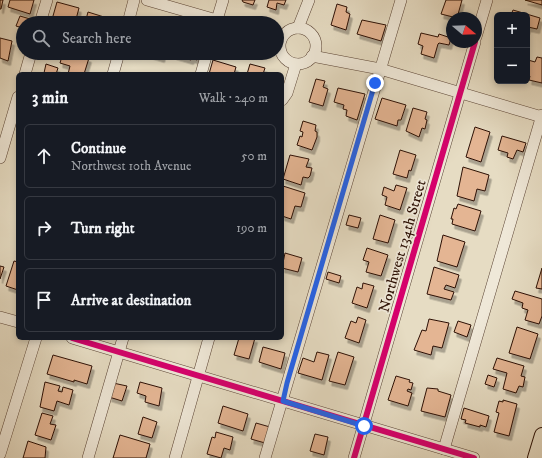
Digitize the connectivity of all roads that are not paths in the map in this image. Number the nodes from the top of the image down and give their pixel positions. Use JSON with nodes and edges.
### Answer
{"nodes":[{"id":1,"x":47,"y":0,"type":"edge"},
{"id":2,"x":134,"y":0,"type":"edge"},
{"id":3,"x":147,"y":0,"type":"edge"},
{"id":4,"x":223,"y":0,"type":"edge"},
{"id":5,"x":400,"y":0,"type":"edge"},
{"id":6,"x":487,"y":0,"type":"edge"},
{"id":7,"x":309,"y":2,"type":"edge"},
{"id":8,"x":42,"y":16,"type":"edge"},
{"id":9,"x":130,"y":16,"type":"edge"},
{"id":10,"x":200,"y":16,"type":"edge"},
{"id":11,"x":221,"y":16,"type":"edge"},
{"id":12,"x":482,"y":17,"type":"edge"},
{"id":13,"x":302,"y":29,"type":"junction"},
{"id":14,"x":284,"y":36,"type":"edge"},
{"id":15,"x":316,"y":45,"type":"junction"},
{"id":16,"x":473,"y":48,"type":"edge"},
{"id":17,"x":312,"y":56,"type":"junction"},
{"id":18,"x":284,"y":57,"type":"edge"},
{"id":19,"x":29,"y":60,"type":"edge"},
{"id":20,"x":117,"y":60,"type":"edge"},
{"id":21,"x":205,"y":60,"type":"edge"},
{"id":22,"x":291,"y":62,"type":"junction"},
{"id":23,"x":349,"y":63,"type":"junction"},
{"id":24,"x":380,"y":69,"type":"junction"},
{"id":25,"x":26,"y":72,"type":"edge"},
{"id":26,"x":114,"y":72,"type":"edge"},
{"id":27,"x":202,"y":72,"type":"edge"},
{"id":28,"x":284,"y":84,"type":"edge"},
{"id":29,"x":460,"y":92,"type":"junction"},
{"id":30,"x":284,"y":97,"type":"edge"},
{"id":31,"x":16,"y":104,"type":"edge"},
{"id":32,"x":542,"y":116,"type":"edge"},
{"id":33,"x":0,"y":158,"type":"edge"},
{"id":34,"x":0,"y":317,"type":"edge"},
{"id":35,"x":16,"y":321,"type":"edge"},
{"id":36,"x":35,"y":340,"type":"edge"},
{"id":37,"x":79,"y":340,"type":"edge"},
{"id":38,"x":122,"y":340,"type":"edge"},
{"id":39,"x":208,"y":340,"type":"edge"},
{"id":40,"x":119,"y":352,"type":"junction"},
{"id":41,"x":198,"y":375,"type":"junction"},
{"id":42,"x":283,"y":401,"type":"junction"},
{"id":43,"x":364,"y":426,"type":"junction"},
{"id":44,"x":542,"y":435,"type":"edge"},
{"id":45,"x":445,"y":452,"type":"edge"},
{"id":46,"x":0,"y":454,"type":"edge"},
{"id":47,"x":88,"y":458,"type":"edge"},
{"id":48,"x":175,"y":458,"type":"edge"},
{"id":49,"x":266,"y":458,"type":"edge"},
{"id":50,"x":354,"y":458,"type":"edge"},
{"id":51,"x":474,"y":458,"type":"edge"},
{"id":52,"x":535,"y":458,"type":"edge"}],
"edges":[{"from":1,"to":8,"type":"street"},
{"from":2,"to":9,"type":"street"},
{"from":3,"to":10,"type":"street"},
{"from":4,"to":11,"type":"street"},
{"from":5,"to":24,"type":"street"},
{"from":6,"to":12,"type":"street"},
{"from":7,"to":13,"type":"street"},
{"from":13,"to":14,"type":"street"},
{"from":13,"to":15,"type":"street"},
{"from":15,"to":17,"type":"street"},
{"from":15,"to":23,"type":"street"},
{"from":16,"to":29,"type":"street","name":"Northwest 134th Street"},
{"from":17,"to":22,"type":"street"},
{"from":17,"to":23,"type":"street"},
{"from":18,"to":22,"type":"street"},
{"from":19,"to":25,"type":"street"},
{"from":20,"to":26,"type":"street"},
{"from":21,"to":27,"type":"street"},
{"from":22,"to":28,"type":"street"},
{"from":22,"to":30,"type":"street"},
{"from":23,"to":24,"type":"street"},
{"from":24,"to":29,"type":"street"},
{"from":24,"to":42,"type":"street"},
{"from":29,"to":32,"type":"street"},
{"from":29,"to":43,"type":"street","name":"Northwest 134th Street"},
{"from":31,"to":33,"type":"street"},
{"from":32,"to":45,"type":"street"},
{"from":34,"to":35,"type":"street"},
{"from":36,"to":46,"type":"street"},
{"from":37,"to":40,"type":"street"},
{"from":38,"to":40,"type":"street"},
{"from":39,"to":41,"type":"street"},
{"from":40,"to":41,"type":"street"},
{"from":40,"to":47,"type":"street"},
{"from":41,"to":42,"type":"street"},
{"from":41,"to":48,"type":"street"},
{"from":42,"to":43,"type":"street"},
{"from":42,"to":49,"type":"street"},
{"from":43,"to":45,"type":"street"},
{"from":43,"to":50,"type":"street","name":"Northwest 134th Street"},
{"from":44,"to":52,"type":"main road"},
{"from":45,"to":51,"type":"street"}]}
